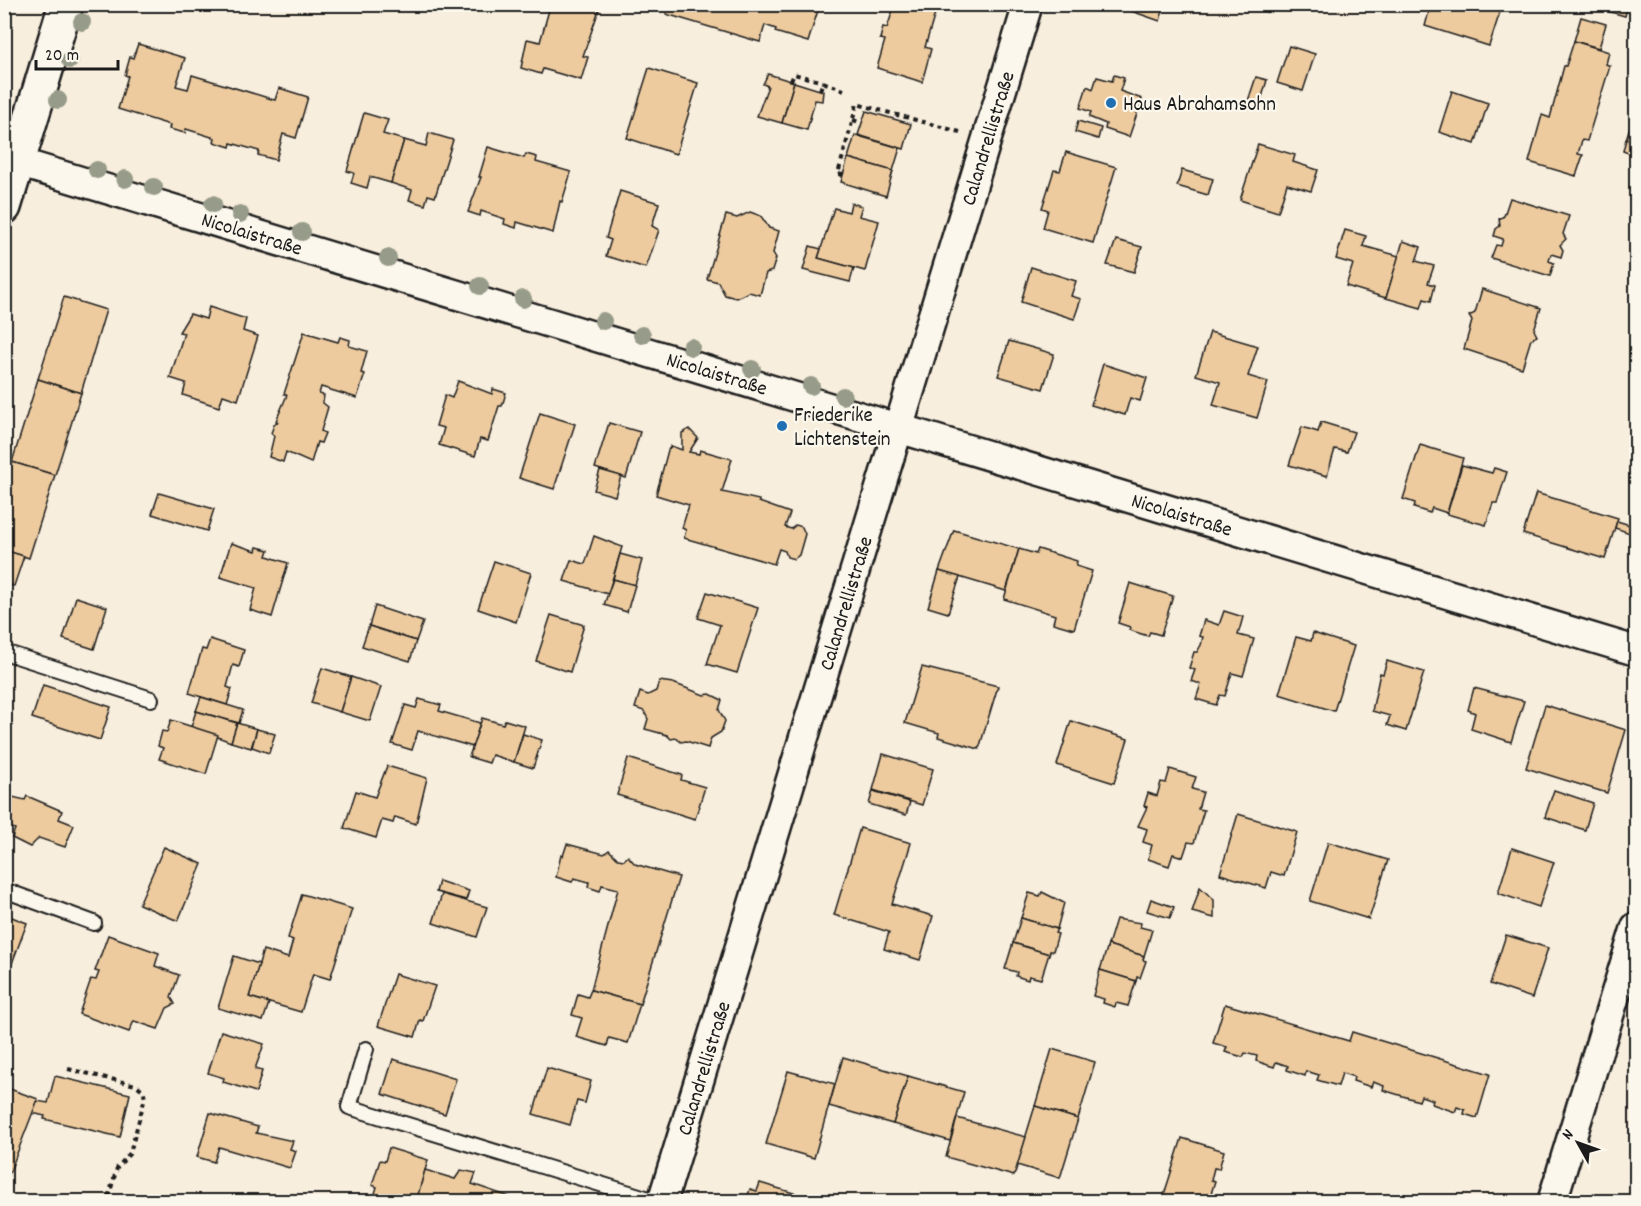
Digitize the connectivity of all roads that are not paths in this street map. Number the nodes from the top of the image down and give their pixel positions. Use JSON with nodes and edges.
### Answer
{"nodes":[{"id":1,"x":66,"y":4,"type":"edge"},
{"id":2,"x":1028,"y":4,"type":"edge"},
{"id":3,"x":11,"y":160,"type":"edge"},
{"id":4,"x":4,"y":207,"type":"edge"},
{"id":5,"x":898,"y":428,"type":"junction"},
{"id":6,"x":1636,"y":651,"type":"edge"},
{"id":7,"x":4,"y":652,"type":"edge"},
{"id":8,"x":151,"y":699,"type":"dead end"},
{"id":9,"x":4,"y":890,"type":"edge"},
{"id":10,"x":94,"y":923,"type":"dead end"},
{"id":11,"x":1636,"y":927,"type":"edge"},
{"id":12,"x":366,"y":1049,"type":"dead end"},
{"id":13,"x":661,"y":1202,"type":"edge"},
{"id":14,"x":1552,"y":1202,"type":"edge"}],
"edges":[{"from":1,"to":3,"type":"street"},
{"from":2,"to":5,"type":"street","name":"Calandrellistraße"},
{"from":3,"to":4,"type":"street"},
{"from":3,"to":5,"type":"street","name":"Nicolaistraße"},
{"from":5,"to":6,"type":"street","name":"Nicolaistraße"},
{"from":5,"to":13,"type":"street","name":"Calandrellistraße"},
{"from":7,"to":8,"type":"lane"},
{"from":9,"to":10,"type":"lane"},
{"from":11,"to":14,"type":"street"},
{"from":12,"to":13,"type":"lane","name":"Calandrellistraße"}]}
